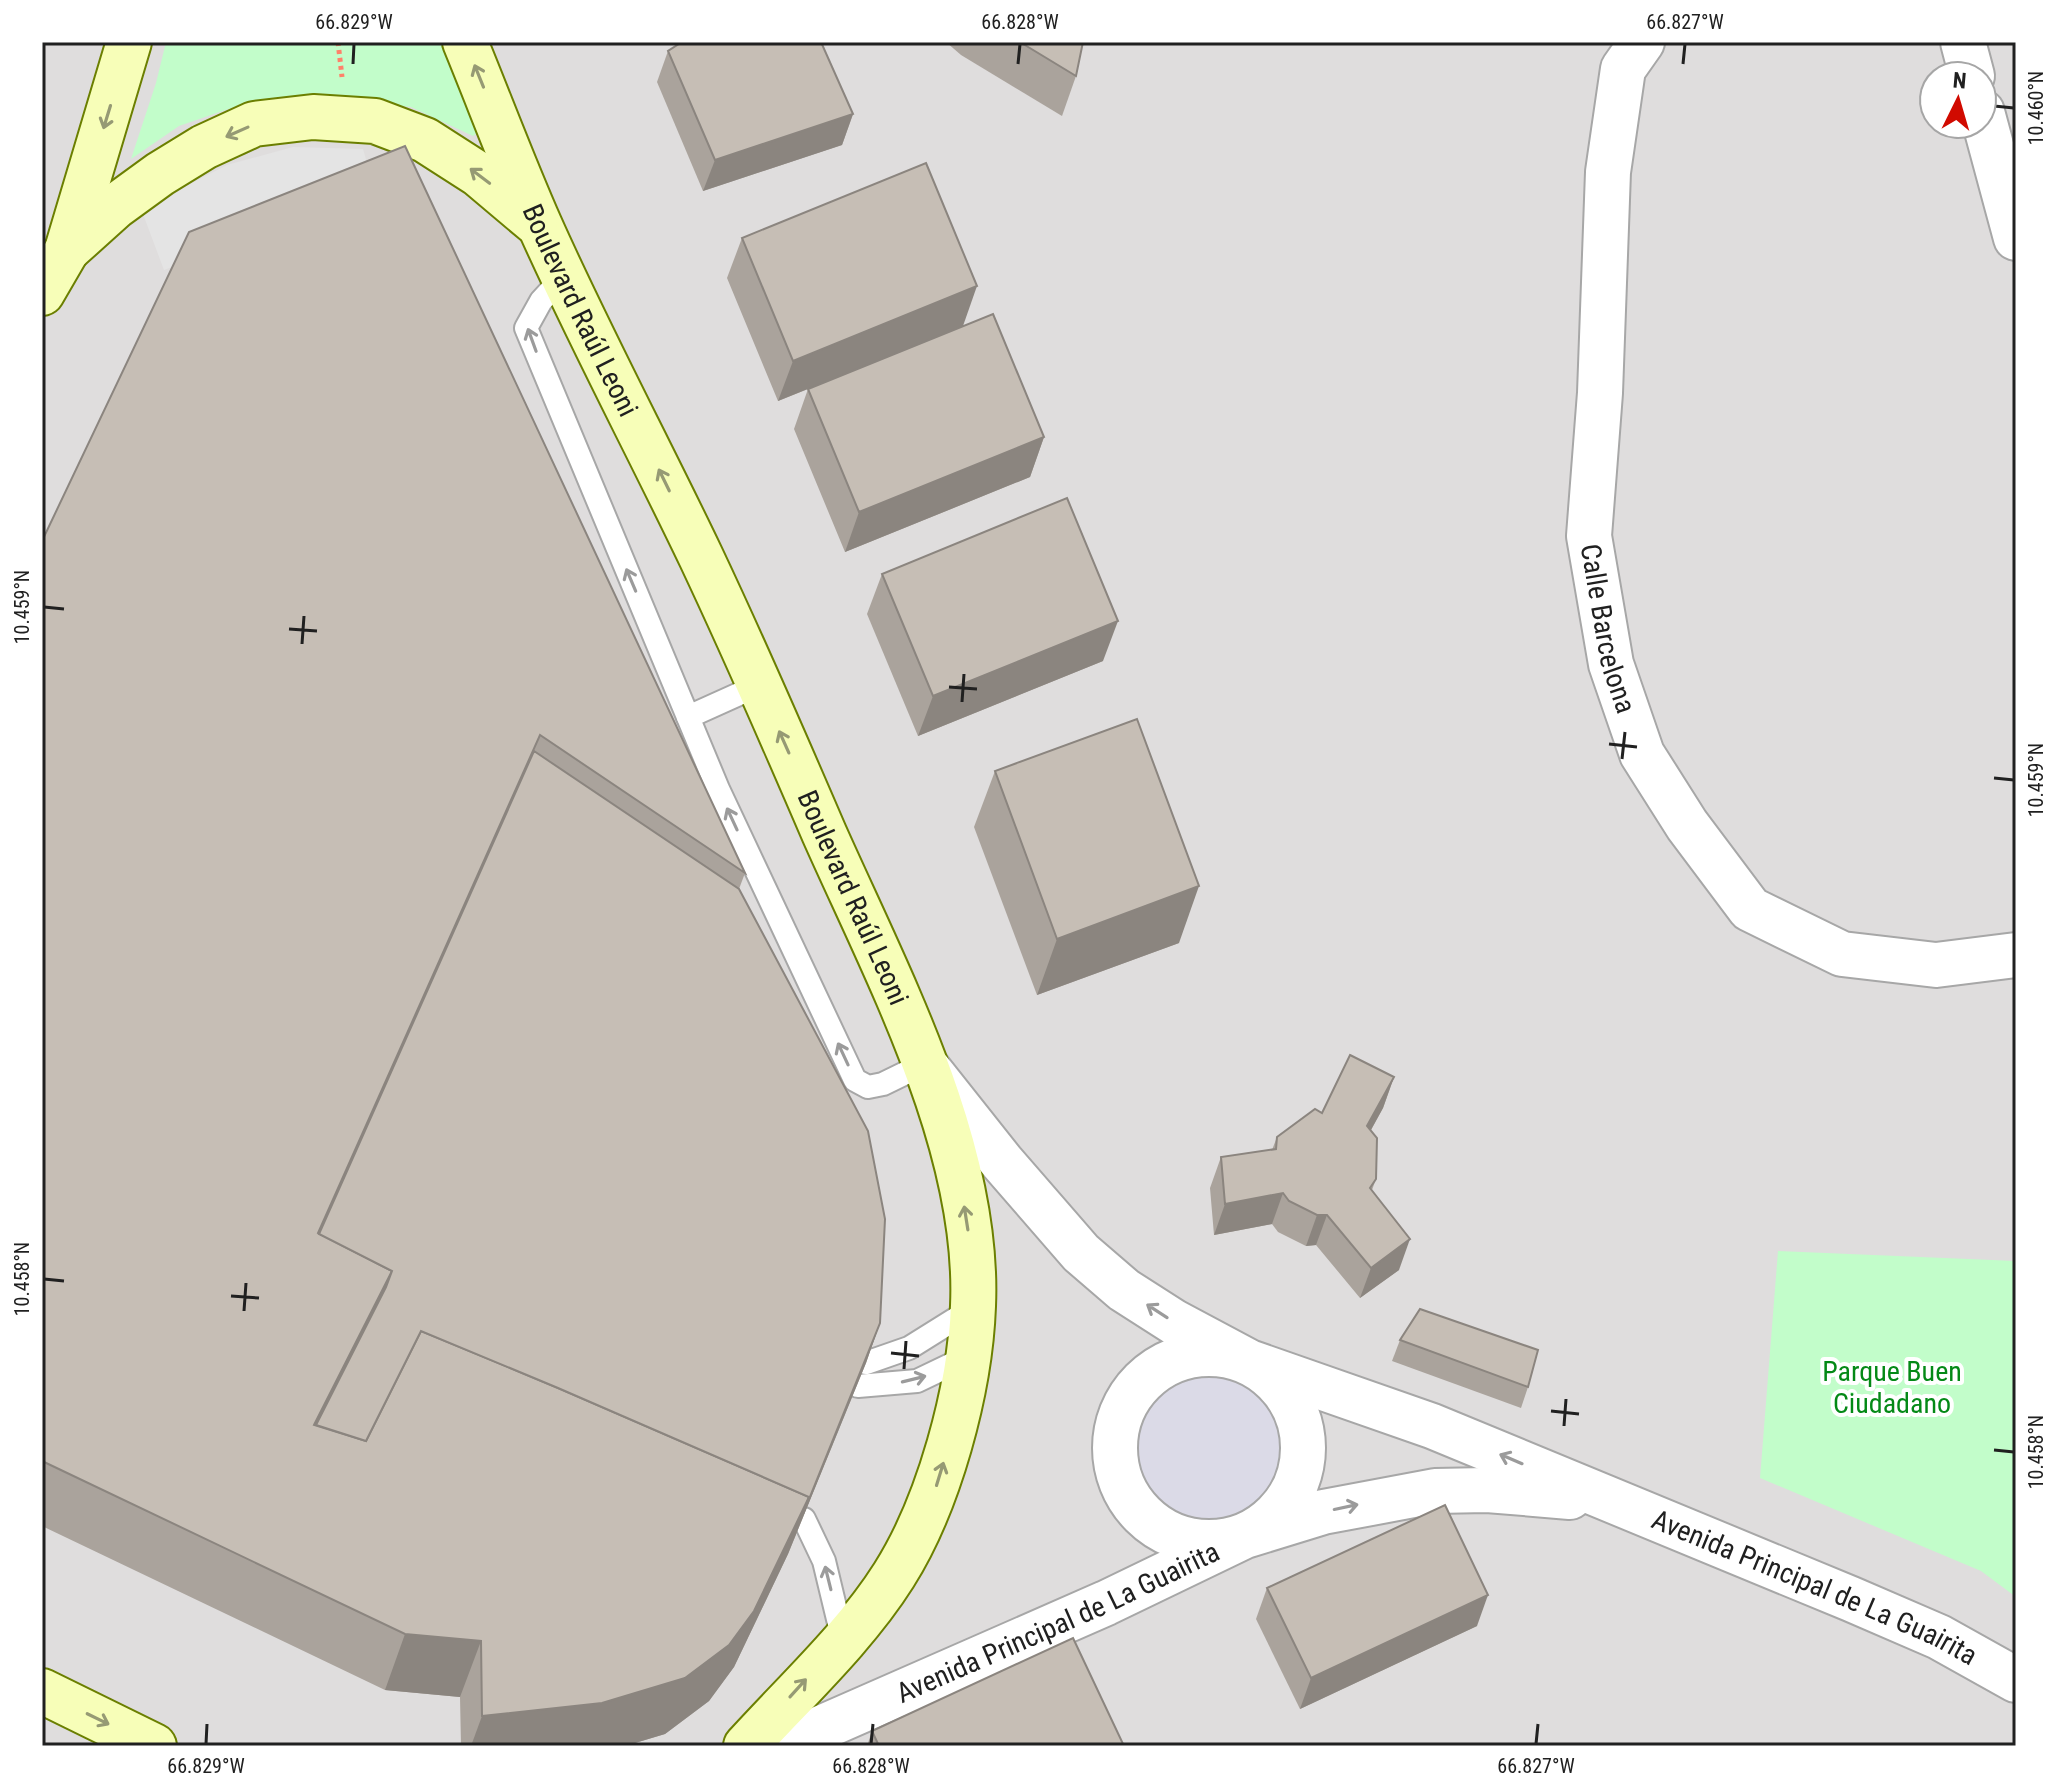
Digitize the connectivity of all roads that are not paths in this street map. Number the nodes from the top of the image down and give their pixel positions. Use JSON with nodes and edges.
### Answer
{"nodes":[{"id":1,"x":129,"y":42,"type":"edge"},
{"id":2,"x":465,"y":42,"type":"edge"},
{"id":3,"x":1642,"y":42,"type":"edge"},
{"id":4,"x":1990,"y":140,"type":"edge"},
{"id":5,"x":540,"y":226,"type":"junction"},
{"id":6,"x":2016,"y":238,"type":"edge"},
{"id":7,"x":67,"y":250,"type":"junction"},
{"id":8,"x":564,"y":276,"type":"junction"},
{"id":9,"x":42,"y":293,"type":"edge"},
{"id":10,"x":759,"y":685,"type":"junction"},
{"id":11,"x":688,"y":717,"type":"junction"},
{"id":12,"x":2016,"y":955,"type":"edge"},
{"id":13,"x":927,"y":1066,"type":"junction"},
{"id":14,"x":973,"y":1308,"type":"junction"},
{"id":15,"x":967,"y":1357,"type":"junction"},
{"id":16,"x":1249,"y":1362,"type":"junction"},
{"id":17,"x":866,"y":1363,"type":"edge"},
{"id":18,"x":858,"y":1386,"type":"edge"},
{"id":19,"x":1609,"y":1500,"type":"junction"},
{"id":20,"x":804,"y":1519,"type":"edge"},
{"id":21,"x":1245,"y":1536,"type":"junction"},
{"id":22,"x":843,"y":1640,"type":"junction"},
{"id":23,"x":2016,"y":1680,"type":"edge"},
{"id":24,"x":42,"y":1691,"type":"edge"},
{"id":25,"x":154,"y":1746,"type":"edge"},
{"id":26,"x":746,"y":1746,"type":"edge"},
{"id":27,"x":780,"y":1746,"type":"edge"}],
"edges":[{"from":1,"to":7,"type":"main road","one_way":true},
{"from":5,"to":2,"type":"main road","name":"Boulevard Raúl Leoni","one_way":true},
{"from":3,"to":12,"type":"street","name":"Calle Barcelona"},
{"from":4,"to":6,"type":"street"},
{"from":5,"to":7,"type":"main road","one_way":true},
{"from":5,"to":8,"type":"main road","name":"Boulevard Raúl Leoni"},
{"from":7,"to":9,"type":"main road"},
{"from":10,"to":8,"type":"main road","name":"Boulevard Raúl Leoni","one_way":true},
{"from":11,"to":8,"type":"lane","one_way":true},
{"from":10,"to":11,"type":"lane"},
{"from":13,"to":10,"type":"main road","name":"Boulevard Raúl Leoni","one_way":true},
{"from":13,"to":11,"type":"lane","one_way":true},
{"from":14,"to":13,"type":"main road","name":"Boulevard Raúl Leoni","one_way":true},
{"from":16,"to":13,"type":"street","name":"Avenida Principal de La Guairita","one_way":true},
{"from":14,"to":15,"type":"main road","name":"Boulevard Raúl Leoni"},
{"from":14,"to":17,"type":"lane"},
{"from":18,"to":15,"type":"lane","one_way":true},
{"from":22,"to":15,"type":"main road","name":"Boulevard Raúl Leoni","one_way":true},
{"from":19,"to":16,"type":"street","name":"Avenida Principal de La Guairita","one_way":true},
{"from":16,"to":21,"type":"street","name":"Avenida Principal de La Guairita"},
{"from":16,"to":21,"type":"street","name":"Avenida Principal de La Guairita"},
{"from":21,"to":19,"type":"street","name":"Avenida Principal de La Guairita","one_way":true},
{"from":19,"to":23,"type":"street","name":"Avenida Principal de La Guairita"},
{"from":22,"to":20,"type":"lane","one_way":true},
{"from":21,"to":27,"type":"street","name":"Avenida Principal de La Guairita"},
{"from":26,"to":22,"type":"main road","name":"Boulevard Raúl Leoni","one_way":true},
{"from":24,"to":25,"type":"main road","one_way":true}]}
